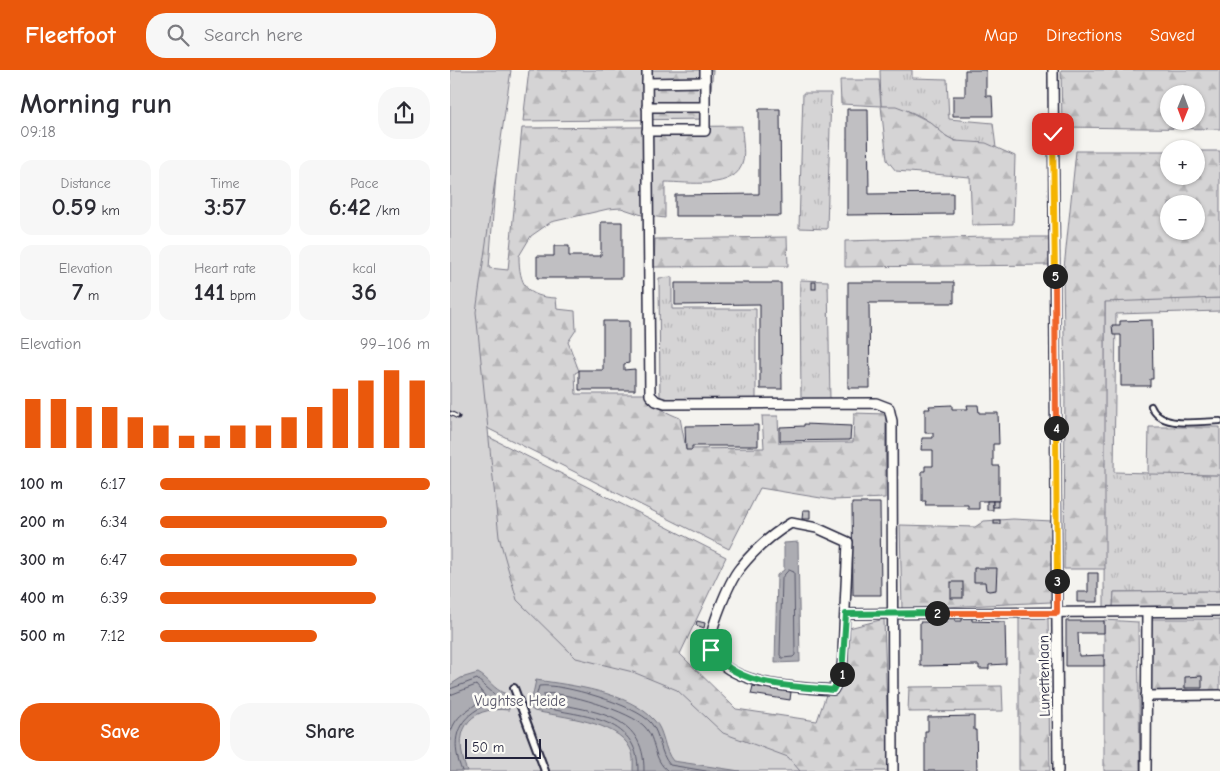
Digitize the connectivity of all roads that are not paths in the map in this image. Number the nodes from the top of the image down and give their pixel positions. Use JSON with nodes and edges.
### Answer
{"nodes":[{"id":1,"x":647,"y":70,"type":"edge"},
{"id":2,"x":705,"y":70,"type":"edge"},
{"id":3,"x":1053,"y":70,"type":"edge"},
{"id":4,"x":705,"y":82,"type":"junction"},
{"id":5,"x":647,"y":83,"type":"junction"},
{"id":6,"x":647,"y":108,"type":"junction"},
{"id":7,"x":705,"y":108,"type":"junction"},
{"id":8,"x":647,"y":132,"type":"junction"},
{"id":9,"x":1151,"y":406,"type":"dead end"},
{"id":10,"x":1220,"y":421,"type":"edge"},
{"id":11,"x":1147,"y":612,"type":"junction"},
{"id":12,"x":1220,"y":612,"type":"edge"},
{"id":13,"x":1057,"y":613,"type":"junction"},
{"id":14,"x":846,"y":614,"type":"junction"},
{"id":15,"x":892,"y":614,"type":"junction"},
{"id":16,"x":514,"y":688,"type":"dead end"},
{"id":17,"x":1220,"y":695,"type":"edge"},
{"id":18,"x":1146,"y":696,"type":"junction"},
{"id":19,"x":545,"y":771,"type":"edge"},
{"id":20,"x":893,"y":771,"type":"edge"},
{"id":21,"x":1058,"y":771,"type":"edge"},
{"id":22,"x":1146,"y":771,"type":"edge"}],
"edges":[{"from":1,"to":5,"type":"street"},
{"from":2,"to":4,"type":"street"},
{"from":3,"to":13,"type":"street","name":"Lunettenlaan"},
{"from":4,"to":5,"type":"street"},
{"from":4,"to":7,"type":"street"},
{"from":5,"to":6,"type":"street"},
{"from":6,"to":7,"type":"street"},
{"from":6,"to":8,"type":"street"},
{"from":7,"to":8,"type":"street"},
{"from":8,"to":15,"type":"street"},
{"from":9,"to":10,"type":"lane"},
{"from":11,"to":12,"type":"street"},
{"from":11,"to":13,"type":"street"},
{"from":11,"to":18,"type":"street"},
{"from":13,"to":15,"type":"street"},
{"from":13,"to":21,"type":"street","name":"Lunettenlaan"},
{"from":14,"to":14,"type":"street"},
{"from":14,"to":15,"type":"street"},
{"from":15,"to":20,"type":"street"},
{"from":16,"to":19,"type":"street"},
{"from":17,"to":18,"type":"street"},
{"from":18,"to":22,"type":"street"}]}
